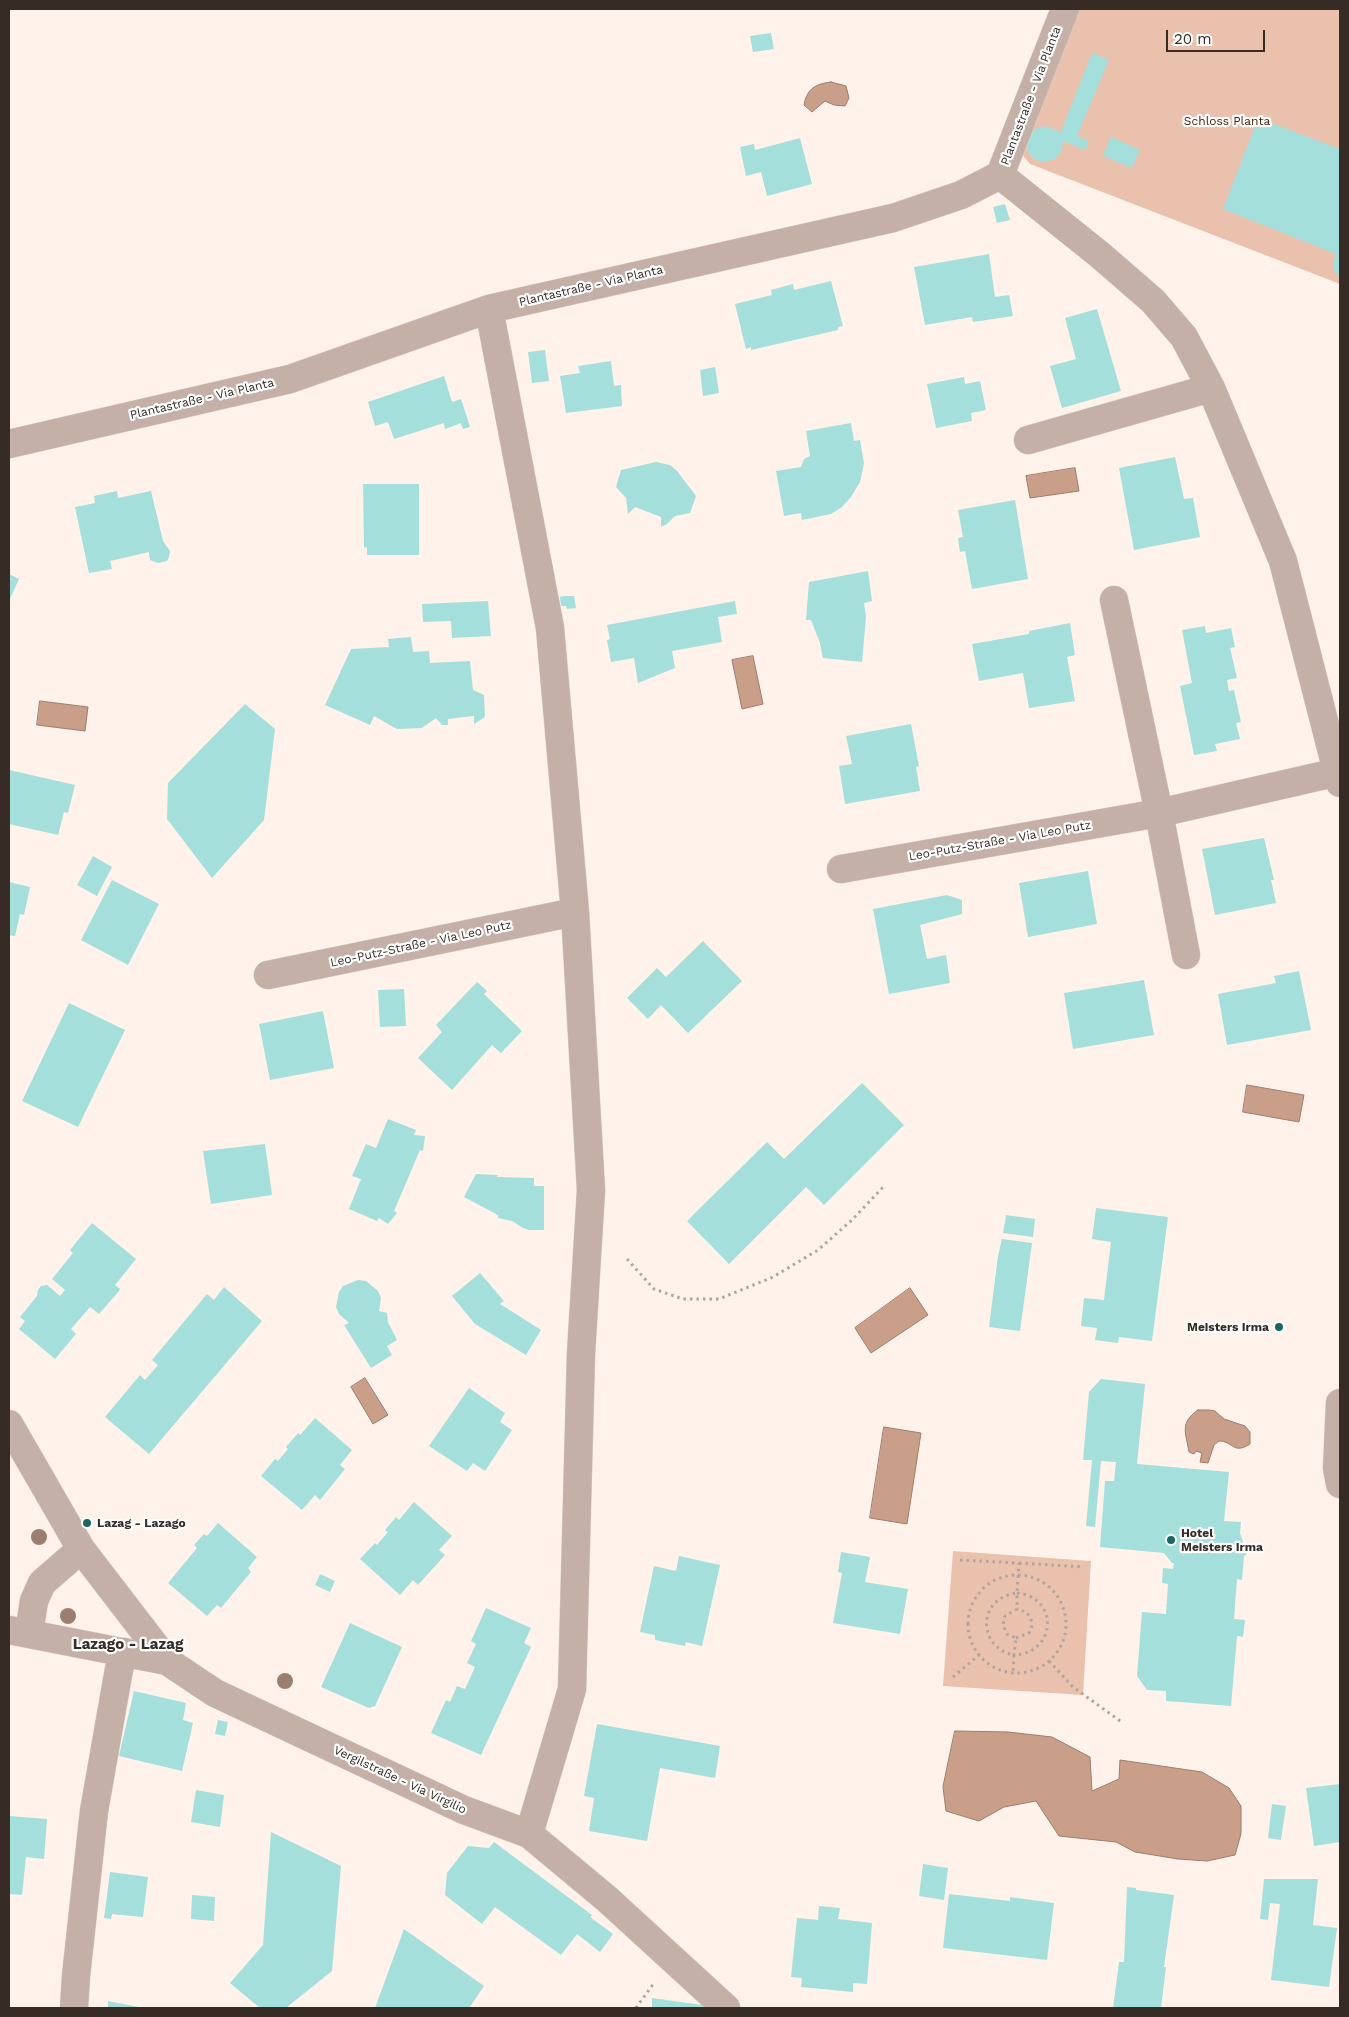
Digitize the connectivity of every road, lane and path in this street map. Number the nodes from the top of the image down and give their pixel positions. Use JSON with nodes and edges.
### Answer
{"nodes":[{"id":1,"x":1065,"y":9,"type":"edge"},
{"id":2,"x":1000,"y":175,"type":"junction"},
{"id":3,"x":489,"y":309,"type":"junction"},
{"id":4,"x":1211,"y":388,"type":"junction"},
{"id":5,"x":1028,"y":440,"type":"dead end"},
{"id":6,"x":9,"y":444,"type":"edge"},
{"id":7,"x":1114,"y":600,"type":"dead end"},
{"id":8,"x":1339,"y":777,"type":"edge"},
{"id":9,"x":1159,"y":813,"type":"junction"},
{"id":10,"x":841,"y":869,"type":"dead end"},
{"id":11,"x":575,"y":912,"type":"junction"},
{"id":12,"x":1186,"y":955,"type":"dead end"},
{"id":13,"x":268,"y":976,"type":"dead end"},
{"id":14,"x":885,"y":1185,"type":"dead end"},
{"id":15,"x":628,"y":1259,"type":"dead end"},
{"id":16,"x":1340,"y":1403,"type":"edge"},
{"id":17,"x":9,"y":1424,"type":"edge"},
{"id":18,"x":1340,"y":1484,"type":"edge"},
{"id":19,"x":82,"y":1549,"type":"junction"},
{"id":20,"x":960,"y":1560,"type":"dead end"},
{"id":21,"x":1019,"y":1563,"type":"junction"},
{"id":22,"x":1084,"y":1568,"type":"dead end"},
{"id":23,"x":1018,"y":1575,"type":"junction"},
{"id":24,"x":1017,"y":1593,"type":"junction"},
{"id":25,"x":1017,"y":1609,"type":"junction"},
{"id":26,"x":19,"y":1632,"type":"edge"},
{"id":27,"x":1016,"y":1638,"type":"junction"},
{"id":28,"x":125,"y":1652,"type":"junction"},
{"id":29,"x":979,"y":1654,"type":"junction"},
{"id":30,"x":1014,"y":1655,"type":"junction"},
{"id":31,"x":167,"y":1661,"type":"junction"},
{"id":32,"x":1049,"y":1661,"type":"junction"},
{"id":33,"x":1013,"y":1673,"type":"junction"},
{"id":34,"x":953,"y":1677,"type":"dead end"},
{"id":35,"x":1122,"y":1722,"type":"dead end"},
{"id":36,"x":529,"y":1834,"type":"junction"},
{"id":37,"x":74,"y":2008,"type":"edge"},
{"id":38,"x":726,"y":2008,"type":"edge"}],
"edges":[{"from":1,"to":2,"type":"street","name":"Plantastraße - Via Planta"},
{"from":2,"to":3,"type":"street","name":"Plantastraße - Via Planta"},
{"from":2,"to":4,"type":"street"},
{"from":3,"to":6,"type":"street","name":"Plantastraße - Via Planta"},
{"from":3,"to":11,"type":"street"},
{"from":4,"to":5,"type":"street"},
{"from":4,"to":8,"type":"street"},
{"from":7,"to":9,"type":"street"},
{"from":8,"to":9,"type":"street","name":"Leo-Putz-Straße - Via Leo Putz"},
{"from":9,"to":10,"type":"street","name":"Leo-Putz-Straße - Via Leo Putz"},
{"from":9,"to":12,"type":"street"},
{"from":11,"to":13,"type":"street","name":"Leo-Putz-Straße - Via Leo Putz"},
{"from":11,"to":36,"type":"street"},
{"from":14,"to":15,"type":"path"},
{"from":16,"to":18,"type":"street"},
{"from":17,"to":19,"type":"street"},
{"from":19,"to":26,"type":"street"},
{"from":19,"to":31,"type":"street"},
{"from":20,"to":21,"type":"path"},
{"from":21,"to":22,"type":"path"},
{"from":21,"to":23,"type":"path"},
{"from":23,"to":24,"type":"path"},
{"from":23,"to":29,"type":"path"},
{"from":23,"to":32,"type":"path"},
{"from":24,"to":25,"type":"path"},
{"from":24,"to":30,"type":"path"},
{"from":24,"to":30,"type":"path"},
{"from":25,"to":27,"type":"path"},
{"from":25,"to":27,"type":"path"},
{"from":26,"to":28,"type":"street","name":"Vergilstraße - Via Virgilio"},
{"from":27,"to":30,"type":"path"},
{"from":28,"to":31,"type":"street","name":"Vergilstraße - Via Virgilio"},
{"from":28,"to":37,"type":"street"},
{"from":29,"to":33,"type":"path"},
{"from":29,"to":34,"type":"path"},
{"from":30,"to":33,"type":"path"},
{"from":31,"to":36,"type":"street","name":"Vergilstraße - Via Virgilio"},
{"from":32,"to":33,"type":"path"},
{"from":32,"to":35,"type":"path"},
{"from":36,"to":38,"type":"street","name":"Vergilstraße - Via Virgilio"}]}
